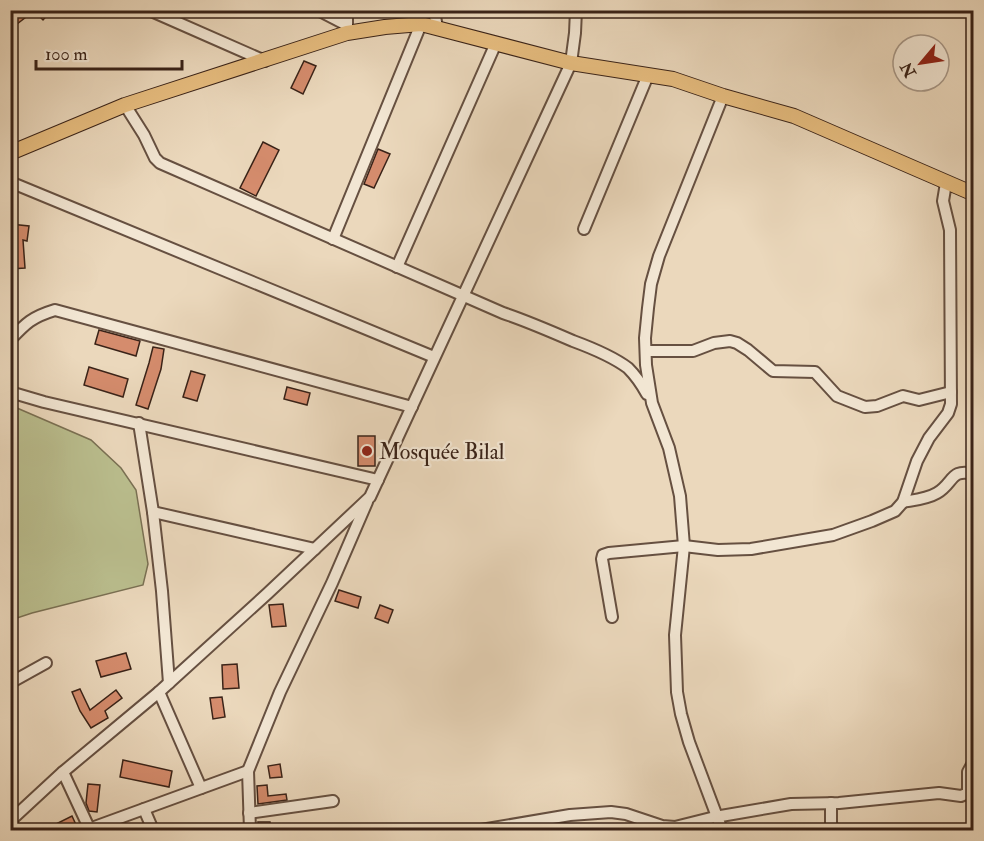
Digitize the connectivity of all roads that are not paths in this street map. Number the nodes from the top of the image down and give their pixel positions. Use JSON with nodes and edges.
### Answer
{"nodes":[{"id":1,"x":149,"y":10,"type":"edge"},
{"id":2,"x":318,"y":10,"type":"edge"},
{"id":3,"x":347,"y":10,"type":"edge"},
{"id":4,"x":434,"y":10,"type":"edge"},
{"id":5,"x":576,"y":10,"type":"edge"},
{"id":6,"x":421,"y":24,"type":"junction"},
{"id":7,"x":436,"y":28,"type":"junction"},
{"id":8,"x":347,"y":29,"type":"junction"},
{"id":9,"x":496,"y":43,"type":"junction"},
{"id":10,"x":266,"y":61,"type":"junction"},
{"id":11,"x":571,"y":63,"type":"junction"},
{"id":12,"x":648,"y":75,"type":"junction"},
{"id":13,"x":723,"y":96,"type":"junction"},
{"id":14,"x":126,"y":105,"type":"junction"},
{"id":15,"x":10,"y":153,"type":"edge"},
{"id":16,"x":10,"y":182,"type":"edge"},
{"id":17,"x":946,"y":183,"type":"junction"},
{"id":18,"x":974,"y":194,"type":"edge"},
{"id":19,"x":584,"y":229,"type":"dead end"},
{"id":20,"x":333,"y":239,"type":"junction"},
{"id":21,"x":397,"y":267,"type":"junction"},
{"id":22,"x":464,"y":296,"type":"junction"},
{"id":23,"x":10,"y":340,"type":"edge"},
{"id":24,"x":646,"y":351,"type":"junction"},
{"id":25,"x":434,"y":357,"type":"junction"},
{"id":26,"x":10,"y":392,"type":"edge"},
{"id":27,"x":951,"y":392,"type":"junction"},
{"id":28,"x":652,"y":403,"type":"junction"},
{"id":29,"x":412,"y":407,"type":"junction"},
{"id":30,"x":139,"y":423,"type":"junction"},
{"id":31,"x":974,"y":474,"type":"edge"},
{"id":32,"x":378,"y":480,"type":"junction"},
{"id":33,"x":370,"y":497,"type":"junction"},
{"id":34,"x":903,"y":502,"type":"junction"},
{"id":35,"x":153,"y":512,"type":"junction"},
{"id":36,"x":684,"y":546,"type":"junction"},
{"id":37,"x":315,"y":549,"type":"junction"},
{"id":38,"x":612,"y":618,"type":"dead end"},
{"id":39,"x":46,"y":663,"type":"dead end"},
{"id":40,"x":10,"y":683,"type":"edge"},
{"id":41,"x":169,"y":683,"type":"junction"},
{"id":42,"x":159,"y":692,"type":"junction"},
{"id":43,"x":974,"y":761,"type":"edge"},
{"id":44,"x":248,"y":771,"type":"junction"},
{"id":45,"x":63,"y":772,"type":"junction"},
{"id":46,"x":201,"y":788,"type":"junction"},
{"id":47,"x":333,"y":801,"type":"dead end"},
{"id":48,"x":831,"y":803,"type":"junction"},
{"id":49,"x":144,"y":809,"type":"junction"},
{"id":50,"x":249,"y":813,"type":"junction"},
{"id":51,"x":716,"y":817,"type":"junction"},
{"id":52,"x":10,"y":821,"type":"edge"},
{"id":53,"x":89,"y":830,"type":"edge"},
{"id":54,"x":153,"y":831,"type":"edge"},
{"id":55,"x":250,"y":831,"type":"edge"},
{"id":56,"x":481,"y":831,"type":"edge"},
{"id":57,"x":722,"y":831,"type":"edge"},
{"id":58,"x":833,"y":831,"type":"edge"}],
"edges":[{"from":1,"to":10,"type":"street"},
{"from":2,"to":8,"type":"street"},
{"from":3,"to":8,"type":"street"},
{"from":4,"to":7,"type":"street"},
{"from":5,"to":11,"type":"street"},
{"from":6,"to":7,"type":"main road"},
{"from":6,"to":8,"type":"main road"},
{"from":6,"to":20,"type":"street"},
{"from":7,"to":9,"type":"main road"},
{"from":8,"to":10,"type":"main road"},
{"from":9,"to":11,"type":"main road"},
{"from":9,"to":21,"type":"street"},
{"from":10,"to":14,"type":"main road"},
{"from":11,"to":12,"type":"main road"},
{"from":11,"to":22,"type":"street"},
{"from":12,"to":13,"type":"main road"},
{"from":12,"to":19,"type":"street"},
{"from":13,"to":17,"type":"main road"},
{"from":13,"to":24,"type":"street"},
{"from":14,"to":15,"type":"main road"},
{"from":14,"to":20,"type":"street"},
{"from":16,"to":25,"type":"street"},
{"from":17,"to":18,"type":"main road"},
{"from":17,"to":27,"type":"street"},
{"from":20,"to":21,"type":"street"},
{"from":21,"to":22,"type":"street"},
{"from":22,"to":25,"type":"street"},
{"from":22,"to":28,"type":"street"},
{"from":23,"to":29,"type":"street"},
{"from":24,"to":27,"type":"street"},
{"from":24,"to":28,"type":"street"},
{"from":25,"to":29,"type":"street"},
{"from":26,"to":30,"type":"street"},
{"from":27,"to":34,"type":"street"},
{"from":28,"to":36,"type":"street"},
{"from":29,"to":32,"type":"street"},
{"from":30,"to":32,"type":"street"},
{"from":30,"to":35,"type":"street"},
{"from":31,"to":34,"type":"street"},
{"from":32,"to":33,"type":"street"},
{"from":33,"to":37,"type":"street"},
{"from":33,"to":44,"type":"street"},
{"from":34,"to":36,"type":"street"},
{"from":35,"to":37,"type":"street"},
{"from":35,"to":41,"type":"street"},
{"from":36,"to":38,"type":"street"},
{"from":36,"to":51,"type":"street"},
{"from":37,"to":41,"type":"street"},
{"from":39,"to":40,"type":"street"},
{"from":41,"to":42,"type":"street"},
{"from":42,"to":45,"type":"street"},
{"from":42,"to":46,"type":"street"},
{"from":43,"to":48,"type":"street"},
{"from":44,"to":46,"type":"street"},
{"from":44,"to":50,"type":"street"},
{"from":45,"to":52,"type":"street"},
{"from":45,"to":53,"type":"street"},
{"from":46,"to":49,"type":"street"},
{"from":47,"to":50,"type":"street"},
{"from":48,"to":51,"type":"street"},
{"from":48,"to":58,"type":"street"},
{"from":49,"to":53,"type":"street"},
{"from":49,"to":54,"type":"street"},
{"from":50,"to":55,"type":"street"},
{"from":51,"to":56,"type":"street"},
{"from":51,"to":57,"type":"street"}]}
